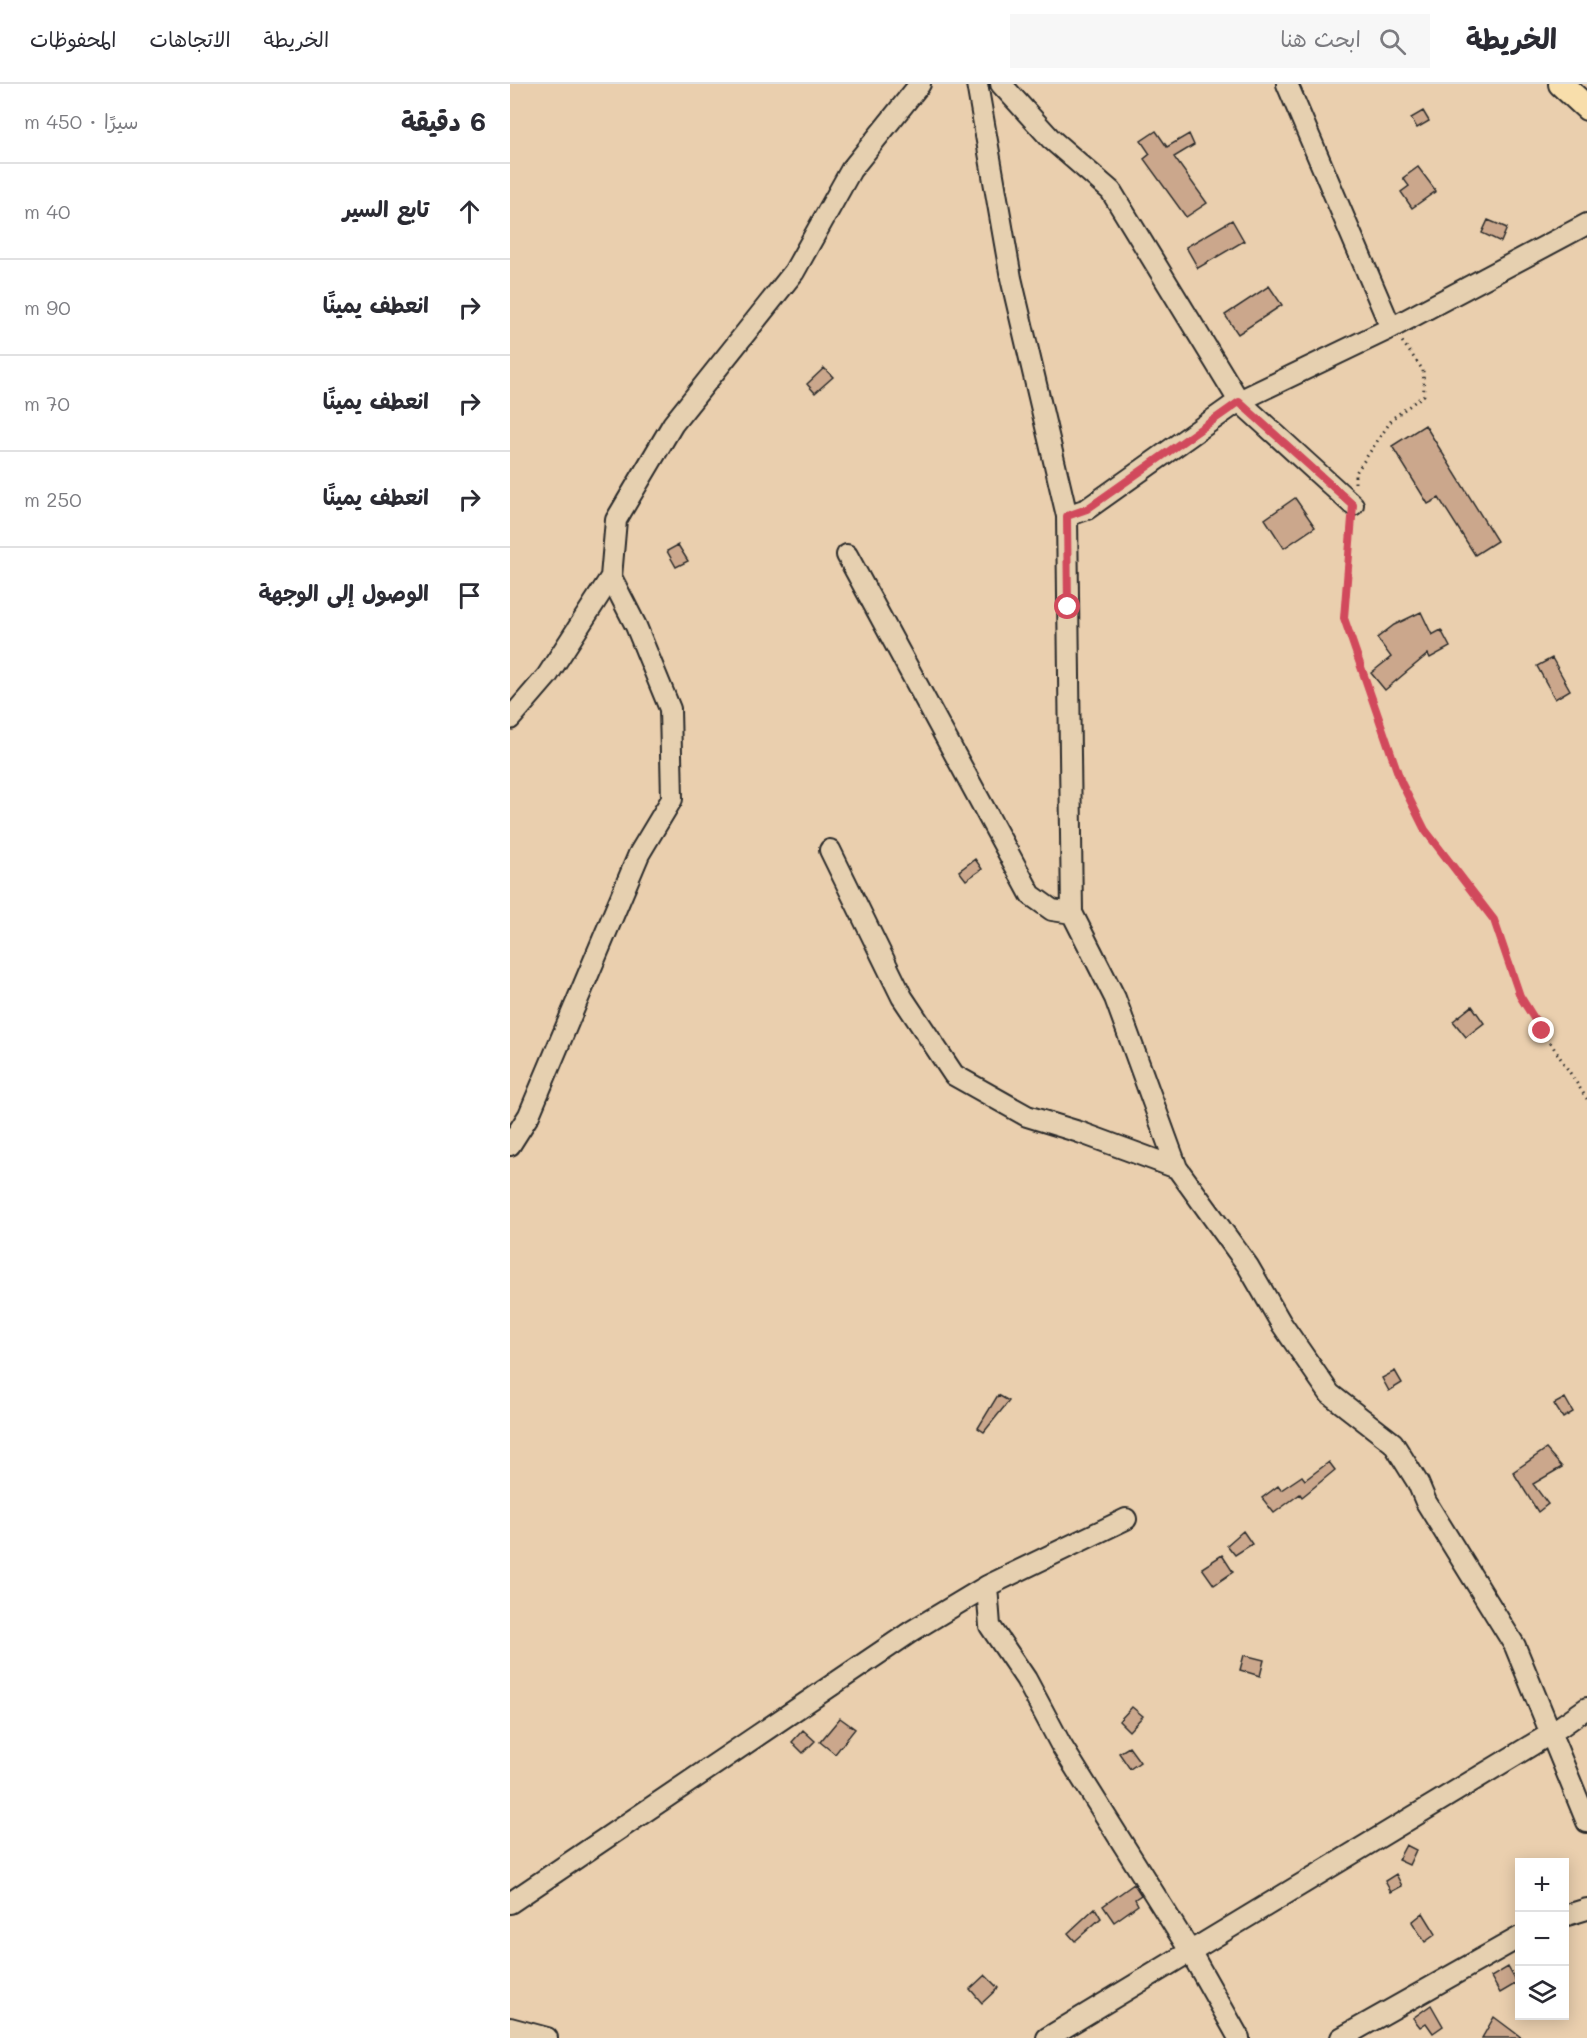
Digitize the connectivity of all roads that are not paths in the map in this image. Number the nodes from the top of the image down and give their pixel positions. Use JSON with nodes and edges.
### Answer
{"nodes":[{"id":1,"x":920,"y":84,"type":"edge"},
{"id":2,"x":977,"y":84,"type":"edge"},
{"id":3,"x":1001,"y":84,"type":"edge"},
{"id":4,"x":1287,"y":84,"type":"edge"},
{"id":5,"x":1561,"y":84,"type":"edge"},
{"id":6,"x":1587,"y":108,"type":"edge"},
{"id":7,"x":1587,"y":224,"type":"edge"},
{"id":8,"x":1391,"y":328,"type":"junction"},
{"id":9,"x":1239,"y":402,"type":"junction"},
{"id":10,"x":1353,"y":505,"type":"road end"},
{"id":11,"x":1067,"y":516,"type":"junction"},
{"id":12,"x":847,"y":555,"type":"dead end"},
{"id":13,"x":611,"y":577,"type":"junction"},
{"id":14,"x":510,"y":719,"type":"edge"},
{"id":15,"x":830,"y":850,"type":"dead end"},
{"id":16,"x":1072,"y":913,"type":"junction"},
{"id":17,"x":510,"y":1145,"type":"edge"},
{"id":18,"x":1177,"y":1168,"type":"junction"},
{"id":19,"x":1126,"y":1519,"type":"dead end"},
{"id":20,"x":987,"y":1586,"type":"junction"},
{"id":21,"x":1587,"y":1708,"type":"edge"},
{"id":22,"x":1550,"y":1734,"type":"junction"},
{"id":23,"x":1587,"y":1822,"type":"edge"},
{"id":24,"x":510,"y":1903,"type":"edge"},
{"id":25,"x":1587,"y":1910,"type":"edge"},
{"id":26,"x":1569,"y":1915,"type":"edge"},
{"id":27,"x":1515,"y":1940,"type":"edge"},
{"id":28,"x":1190,"y":1951,"type":"junction"},
{"id":29,"x":510,"y":2028,"type":"edge"},
{"id":30,"x":547,"y":2038,"type":"edge"},
{"id":31,"x":1047,"y":2038,"type":"edge"},
{"id":32,"x":1239,"y":2038,"type":"edge"},
{"id":33,"x":1341,"y":2038,"type":"edge"}],
"edges":[{"from":1,"to":13,"type":"street"},
{"from":2,"to":11,"type":"street"},
{"from":3,"to":9,"type":"street"},
{"from":4,"to":8,"type":"street"},
{"from":5,"to":6,"type":"main road"},
{"from":7,"to":8,"type":"street"},
{"from":8,"to":9,"type":"street"},
{"from":9,"to":10,"type":"street"},
{"from":9,"to":11,"type":"street"},
{"from":11,"to":16,"type":"street"},
{"from":12,"to":16,"type":"street"},
{"from":13,"to":14,"type":"street"},
{"from":13,"to":17,"type":"street"},
{"from":15,"to":18,"type":"street"},
{"from":16,"to":18,"type":"street"},
{"from":18,"to":22,"type":"street"},
{"from":19,"to":20,"type":"street"},
{"from":20,"to":24,"type":"street"},
{"from":20,"to":28,"type":"street"},
{"from":21,"to":22,"type":"street"},
{"from":22,"to":23,"type":"street"},
{"from":22,"to":28,"type":"street"},
{"from":25,"to":26,"type":"street"},
{"from":27,"to":33,"type":"street"},
{"from":28,"to":31,"type":"street"},
{"from":28,"to":32,"type":"street"},
{"from":29,"to":30,"type":"street"}]}
